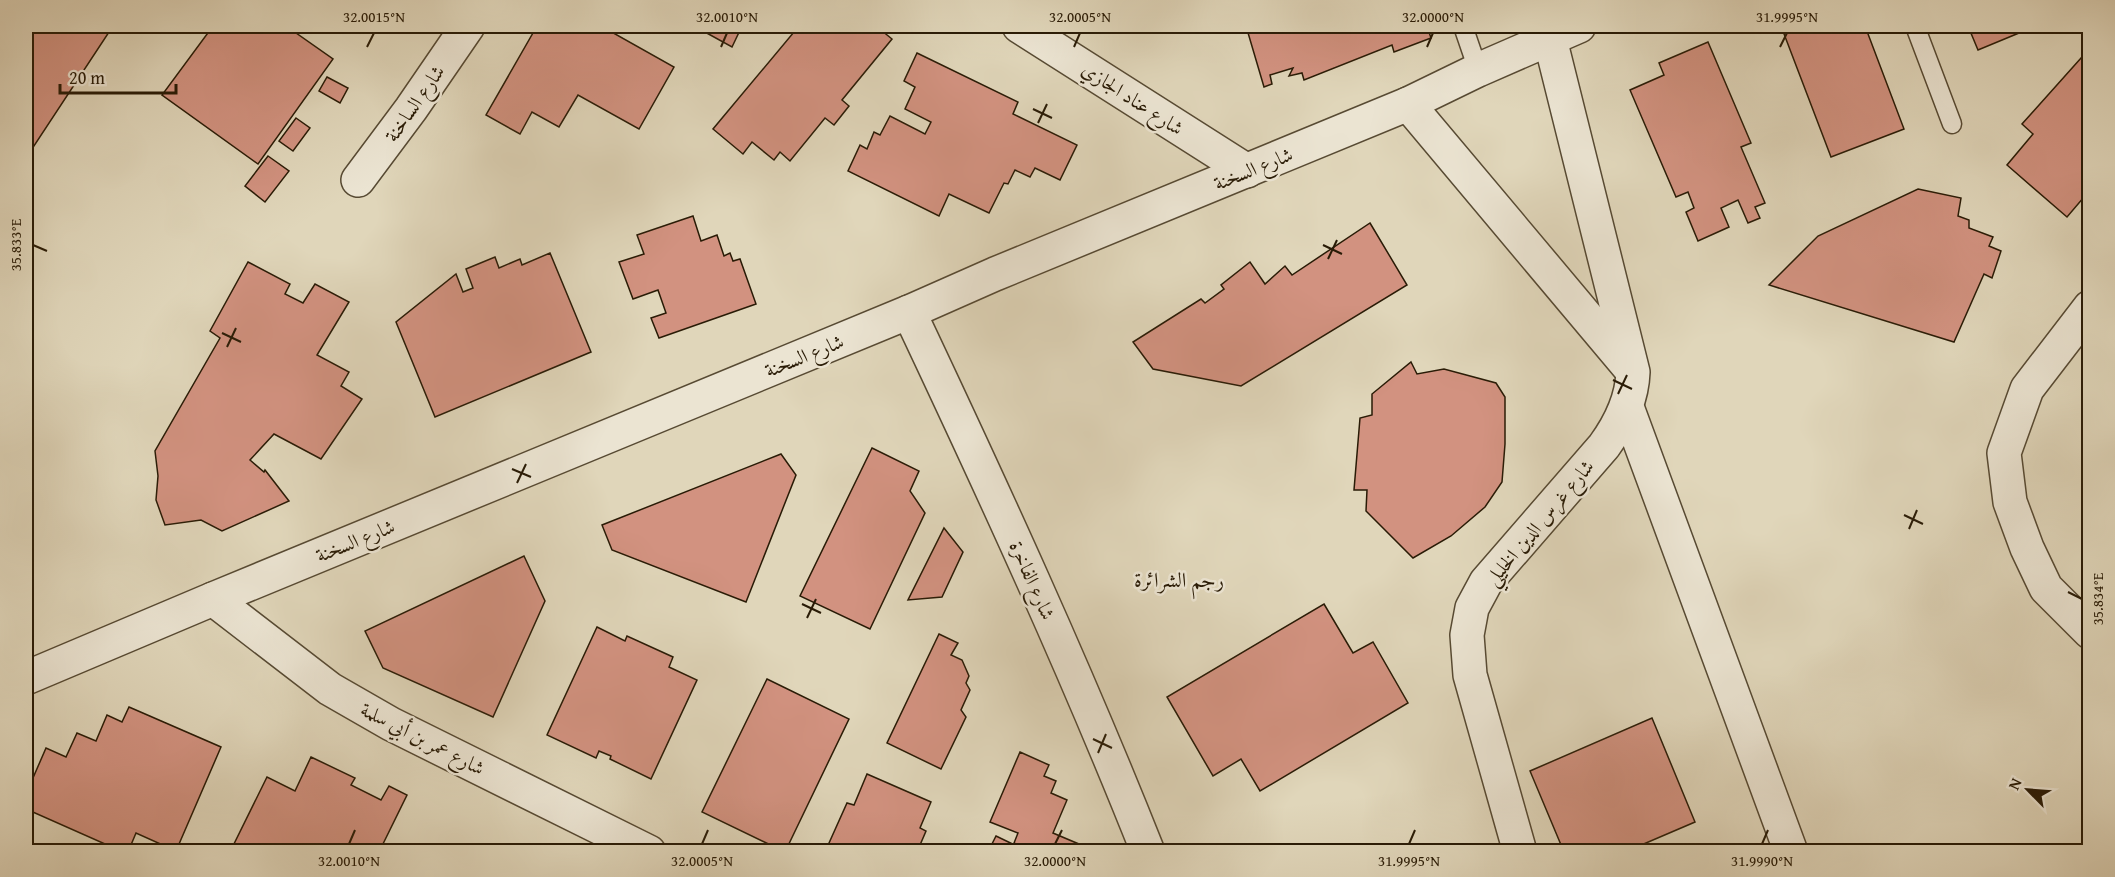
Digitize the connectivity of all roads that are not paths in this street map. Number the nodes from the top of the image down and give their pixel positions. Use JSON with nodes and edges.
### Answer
{"nodes":[{"id":1,"x":468,"y":26,"type":"edge"},
{"id":2,"x":1019,"y":26,"type":"edge"},
{"id":3,"x":1463,"y":26,"type":"edge"},
{"id":4,"x":1580,"y":26,"type":"edge"},
{"id":5,"x":1915,"y":26,"type":"edge"},
{"id":6,"x":1550,"y":39,"type":"junction"},
{"id":7,"x":1478,"y":70,"type":"junction"},
{"id":8,"x":1408,"y":104,"type":"junction"},
{"id":9,"x":1952,"y":124,"type":"dead end"},
{"id":10,"x":1247,"y":171,"type":"junction"},
{"id":11,"x":358,"y":180,"type":"dead end"},
{"id":12,"x":2090,"y":307,"type":"edge"},
{"id":13,"x":909,"y":312,"type":"junction"},
{"id":14,"x":1633,"y":372,"type":"junction"},
{"id":15,"x":1627,"y":407,"type":"junction"},
{"id":16,"x":213,"y":599,"type":"junction"},
{"id":17,"x":2090,"y":632,"type":"edge"},
{"id":18,"x":26,"y":678,"type":"edge"},
{"id":19,"x":649,"y":852,"type":"edge"},
{"id":20,"x":1148,"y":852,"type":"edge"},
{"id":21,"x":1520,"y":852,"type":"edge"},
{"id":22,"x":1791,"y":852,"type":"edge"}],
"edges":[{"from":1,"to":11,"type":"street","name":"شارع الساخنة"},
{"from":2,"to":10,"type":"street","name":"شارع عناد الجازي"},
{"from":3,"to":7,"type":"lane"},
{"from":4,"to":6,"type":"street","name":"شارع السخنة"},
{"from":5,"to":9,"type":"lane"},
{"from":6,"to":7,"type":"street","name":"شارع السخنة"},
{"from":6,"to":14,"type":"street","name":"شارع غرس الدين الخليلي"},
{"from":7,"to":8,"type":"street","name":"شارع السخنة"},
{"from":8,"to":10,"type":"street","name":"شارع السخنة"},
{"from":8,"to":14,"type":"street"},
{"from":10,"to":13,"type":"street","name":"شارع السخنة"},
{"from":12,"to":17,"type":"street"},
{"from":13,"to":16,"type":"street","name":"شارع السخنة"},
{"from":13,"to":20,"type":"street","name":"شارع الفاخرة"},
{"from":14,"to":15,"type":"street","name":"شارع غرس الدين الخليلي"},
{"from":15,"to":21,"type":"street","name":"شارع غرس الدين الخليلي"},
{"from":15,"to":22,"type":"street"},
{"from":16,"to":18,"type":"street","name":"شارع السخنة"},
{"from":16,"to":19,"type":"street","name":"شارع عمر بن أبي سلمة"}]}
